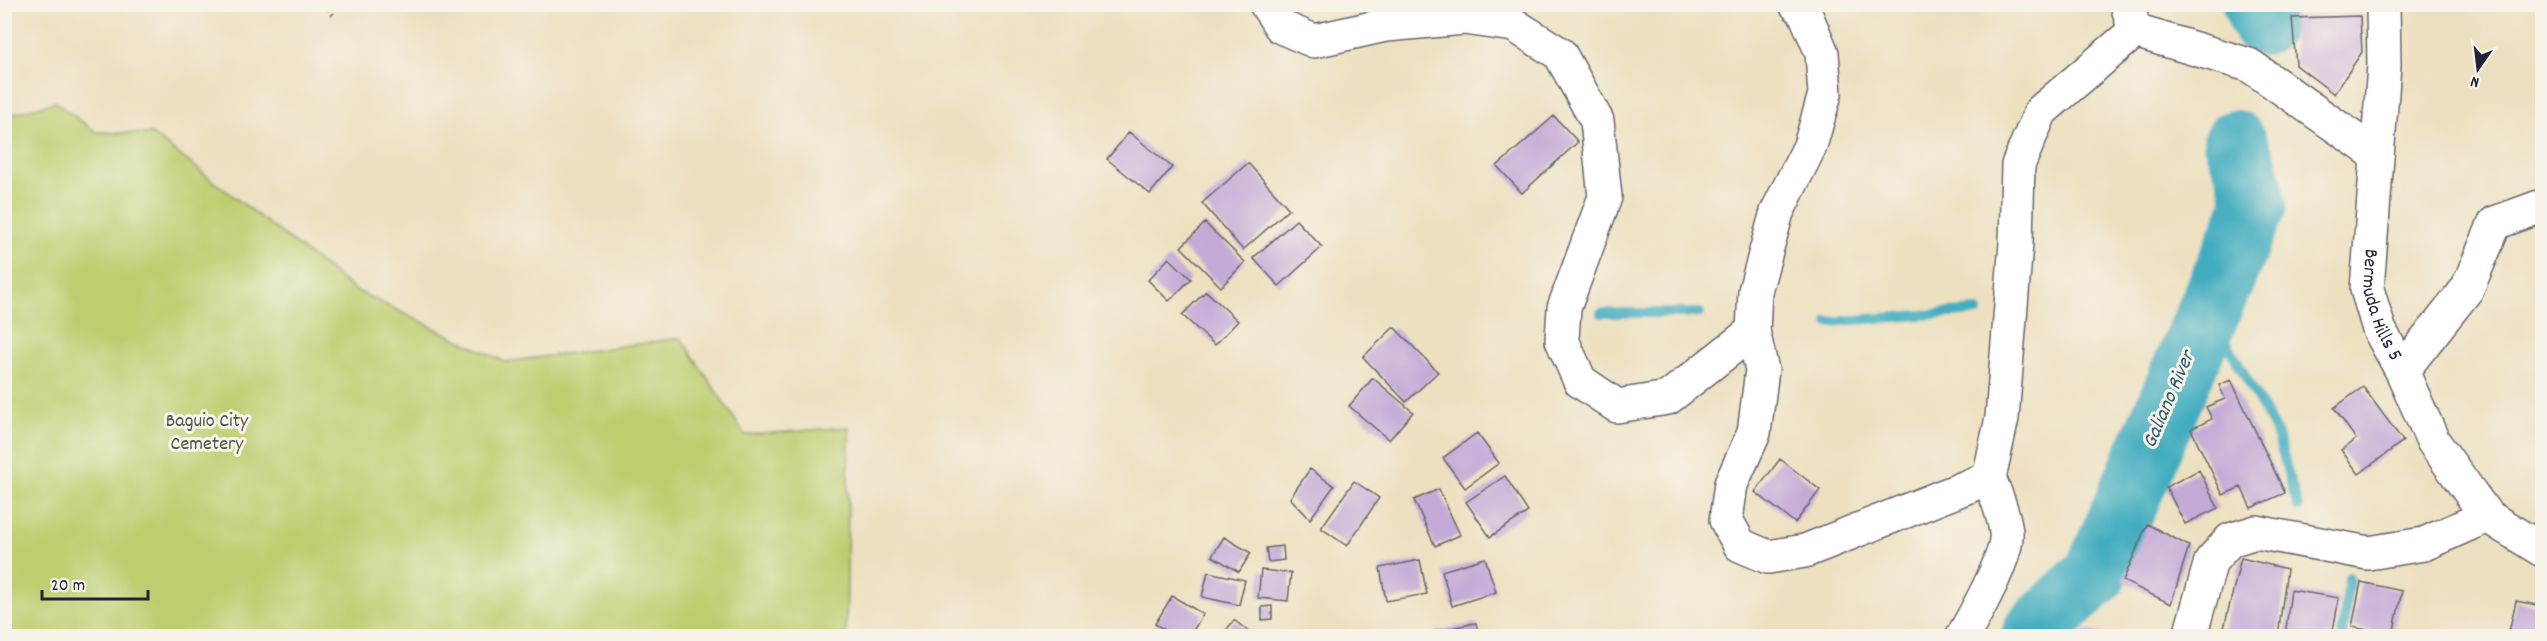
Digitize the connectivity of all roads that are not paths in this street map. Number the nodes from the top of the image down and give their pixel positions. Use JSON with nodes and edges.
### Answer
{"nodes":[{"id":1,"x":1266,"y":4,"type":"edge"},
{"id":2,"x":1796,"y":4,"type":"edge"},
{"id":3,"x":2383,"y":4,"type":"edge"},
{"id":4,"x":2131,"y":18,"type":"edge"},
{"id":5,"x":2376,"y":155,"type":"junction"},
{"id":6,"x":2542,"y":206,"type":"edge"},
{"id":7,"x":1752,"y":332,"type":"junction"},
{"id":8,"x":2402,"y":371,"type":"junction"},
{"id":9,"x":1989,"y":478,"type":"junction"},
{"id":10,"x":2487,"y":516,"type":"junction"},
{"id":11,"x":2542,"y":550,"type":"edge"},
{"id":12,"x":1963,"y":636,"type":"edge"},
{"id":13,"x":2190,"y":636,"type":"edge"}],
"edges":[{"from":1,"to":7,"type":"street"},
{"from":2,"to":7,"type":"street"},
{"from":3,"to":5,"type":"street","name":"Bermuda Hills 5"},
{"from":4,"to":5,"type":"street"},
{"from":4,"to":9,"type":"street"},
{"from":5,"to":8,"type":"street","name":"Bermuda Hills 5"},
{"from":6,"to":8,"type":"street"},
{"from":7,"to":9,"type":"street"},
{"from":8,"to":10,"type":"street","name":"Bermuda Hills 5"},
{"from":9,"to":12,"type":"street"},
{"from":10,"to":11,"type":"street","name":"Bermuda Hills 5"},
{"from":10,"to":13,"type":"street"}]}
